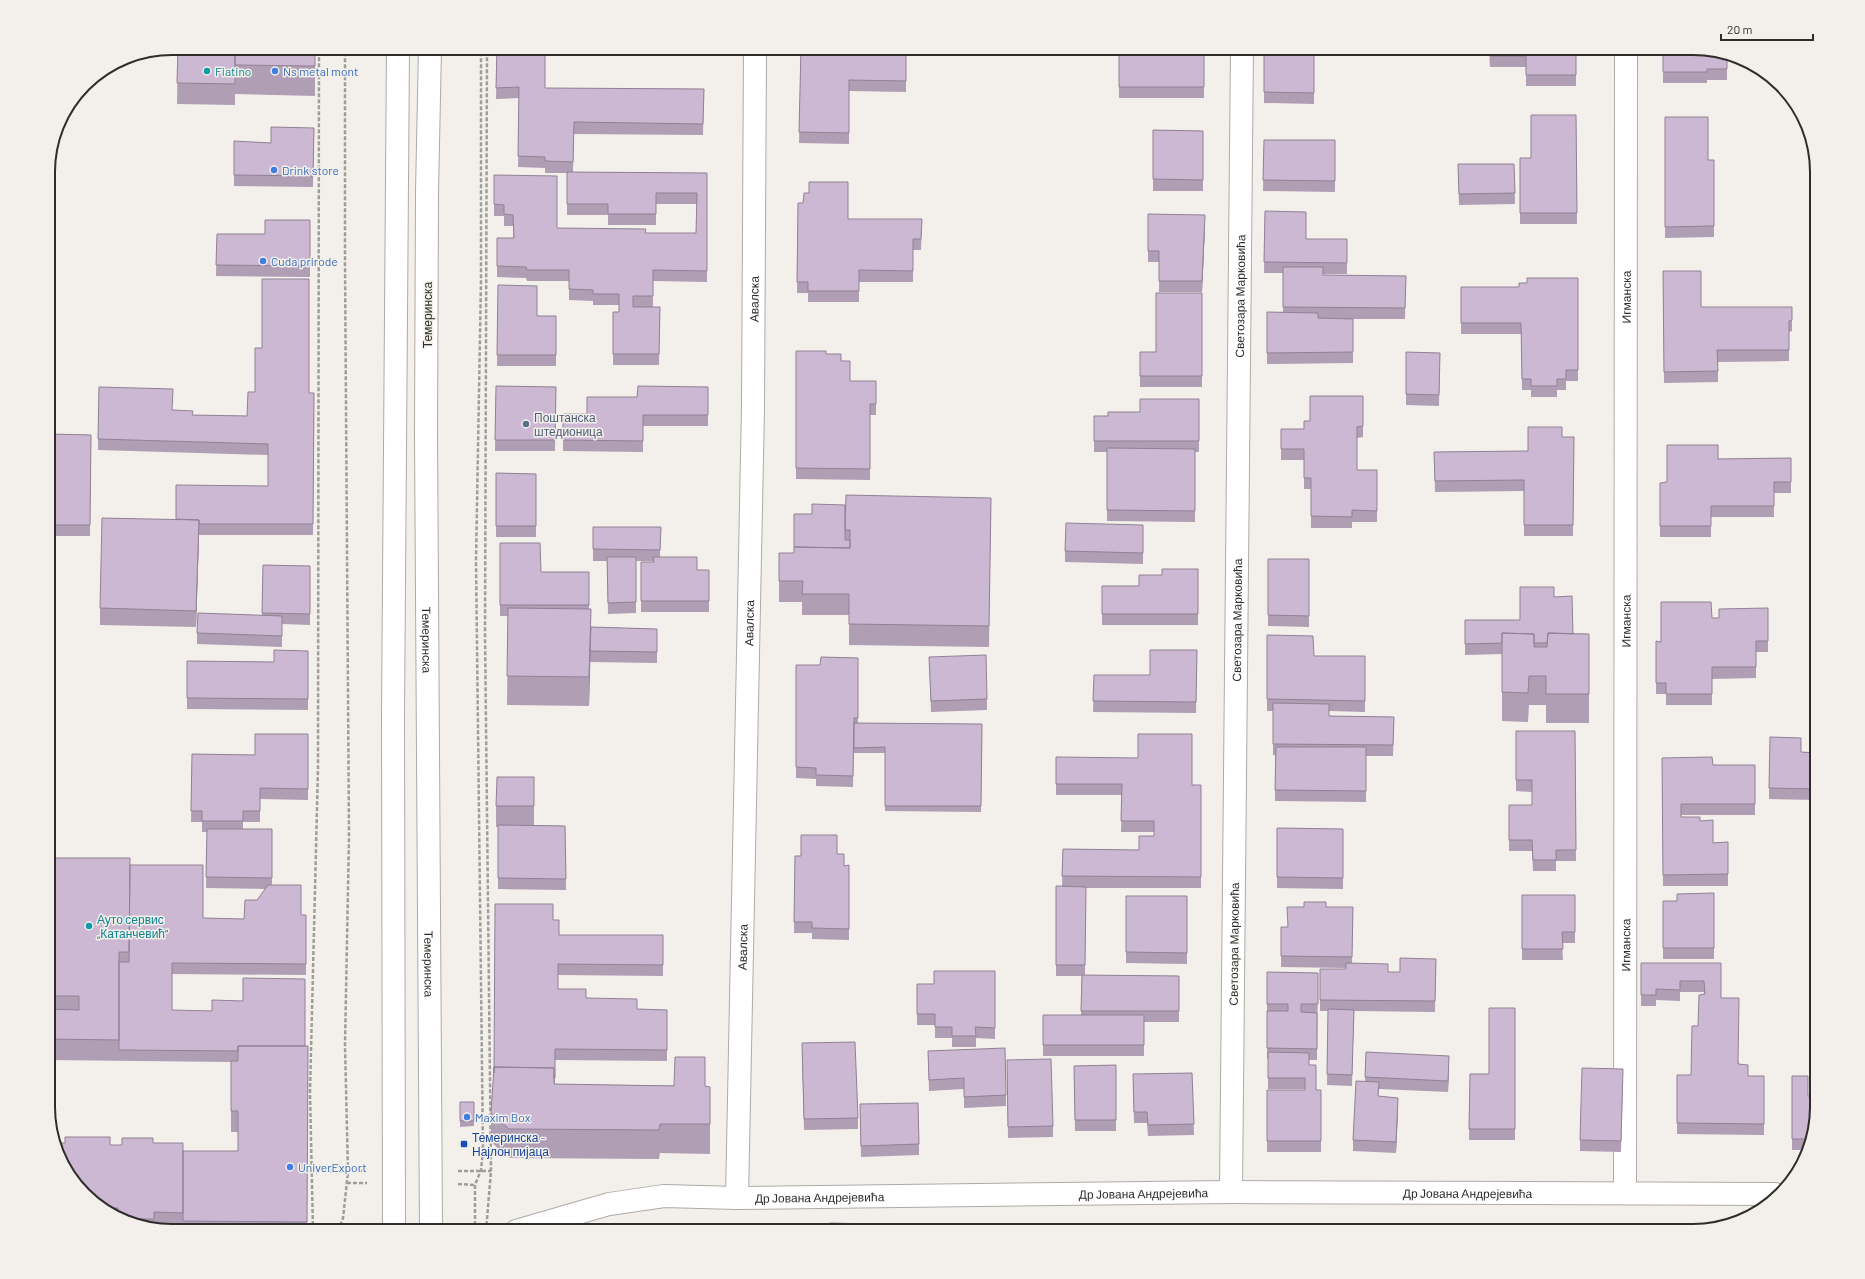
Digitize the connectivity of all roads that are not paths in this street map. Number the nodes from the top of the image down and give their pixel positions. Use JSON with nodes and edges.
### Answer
{"nodes":[{"id":1,"x":398,"y":55,"type":"edge"},
{"id":2,"x":430,"y":55,"type":"edge"},
{"id":3,"x":755,"y":55,"type":"edge"},
{"id":4,"x":1242,"y":55,"type":"edge"},
{"id":5,"x":1626,"y":55,"type":"edge"},
{"id":6,"x":1231,"y":1192,"type":"junction"},
{"id":7,"x":1626,"y":1193,"type":"junction"},
{"id":8,"x":1771,"y":1194,"type":"edge"},
{"id":9,"x":737,"y":1198,"type":"junction"},
{"id":10,"x":394,"y":1224,"type":"edge"},
{"id":11,"x":431,"y":1224,"type":"edge"},
{"id":12,"x":540,"y":1224,"type":"edge"}],
"edges":[{"from":1,"to":10,"type":"street"},
{"from":2,"to":11,"type":"street","name":"Темеринска"},
{"from":3,"to":9,"type":"street","name":"Авалска"},
{"from":4,"to":6,"type":"street","name":"Светозара Марковића"},
{"from":5,"to":7,"type":"street","name":"Игманска"},
{"from":6,"to":7,"type":"street","name":"Др Јована Андрејевића"},
{"from":6,"to":9,"type":"street","name":"Др Јована Андрејевића"},
{"from":7,"to":8,"type":"street","name":"Др Јована Андрејевића"},
{"from":9,"to":12,"type":"street","name":"Др Јована Андрејевића"}]}
